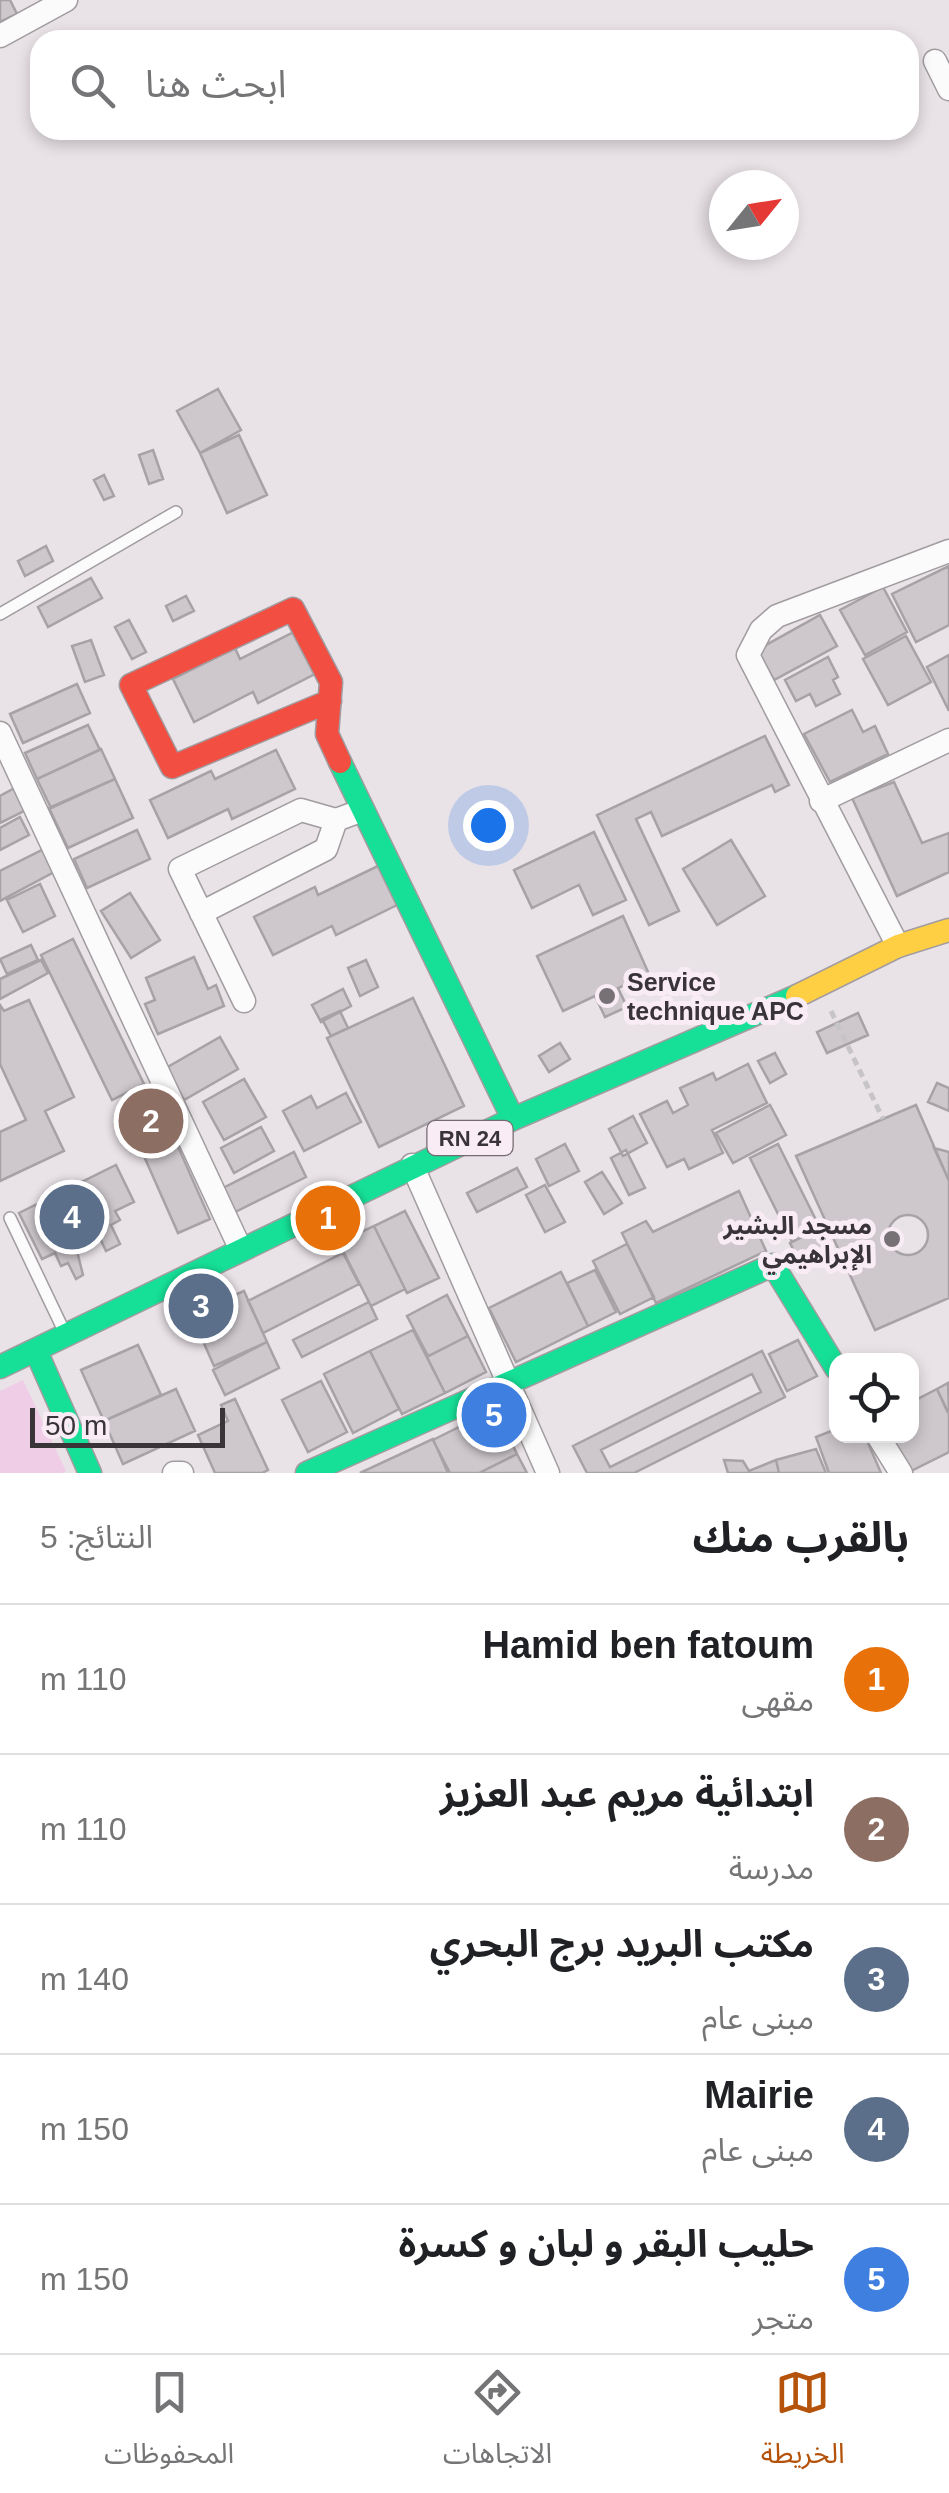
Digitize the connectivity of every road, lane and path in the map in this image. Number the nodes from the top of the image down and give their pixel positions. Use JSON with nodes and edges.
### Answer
{"nodes":[{"id":1,"x":18,"y":0,"type":"edge"},
{"id":2,"x":66,"y":0,"type":"edge"},
{"id":3,"x":28,"y":23,"type":"junction"},
{"id":4,"x":0,"y":36,"type":"edge"},
{"id":5,"x":935,"y":61,"type":"dead end"},
{"id":6,"x":949,"y":89,"type":"edge"},
{"id":7,"x":176,"y":512,"type":"dead end"},
{"id":8,"x":949,"y":551,"type":"edge"},
{"id":9,"x":0,"y":614,"type":"edge"},
{"id":10,"x":330,"y":701,"type":"junction"},
{"id":11,"x":0,"y":733,"type":"edge"},
{"id":12,"x":949,"y":740,"type":"edge"},
{"id":13,"x":821,"y":801,"type":"junction"},
{"id":14,"x":363,"y":810,"type":"junction"},
{"id":15,"x":336,"y":820,"type":"junction"},
{"id":16,"x":201,"y":913,"type":"junction"},
{"id":17,"x":946,"y":940,"type":"edge"},
{"id":18,"x":898,"y":946,"type":"junction"},
{"id":19,"x":819,"y":986,"type":"junction"},
{"id":20,"x":244,"y":1001,"type":"dead end"},
{"id":21,"x":513,"y":1118,"type":"junction"},
{"id":22,"x":882,"y":1119,"type":"dead end"},
{"id":23,"x":412,"y":1166,"type":"junction"},
{"id":24,"x":10,"y":1218,"type":"dead end"},
{"id":25,"x":240,"y":1250,"type":"junction"},
{"id":26,"x":66,"y":1336,"type":"junction"},
{"id":27,"x":36,"y":1351,"type":"junction"},
{"id":28,"x":829,"y":1357,"type":"edge"},
{"id":29,"x":0,"y":1367,"type":"edge"},
{"id":30,"x":507,"y":1380,"type":"junction"},
{"id":31,"x":883,"y":1443,"type":"edge"},
{"id":32,"x":90,"y":1473,"type":"edge"},
{"id":33,"x":174,"y":1473,"type":"edge"},
{"id":34,"x":182,"y":1473,"type":"edge"},
{"id":35,"x":306,"y":1473,"type":"edge"},
{"id":36,"x":548,"y":1473,"type":"edge"},
{"id":37,"x":902,"y":1473,"type":"edge"}],
"edges":[{"from":1,"to":3,"type":"street"},
{"from":2,"to":3,"type":"street"},
{"from":3,"to":4,"type":"street"},
{"from":5,"to":6,"type":"street"},
{"from":7,"to":9,"type":"lane"},
{"from":8,"to":13,"type":"street"},
{"from":10,"to":10,"type":"street"},
{"from":10,"to":14,"type":"street"},
{"from":11,"to":25,"type":"street"},
{"from":12,"to":13,"type":"street"},
{"from":13,"to":18,"type":"street"},
{"from":14,"to":15,"type":"street"},
{"from":14,"to":21,"type":"street"},
{"from":15,"to":16,"type":"street"},
{"from":15,"to":16,"type":"street"},
{"from":16,"to":20,"type":"street"},
{"from":17,"to":18,"type":"street","number":"RN 24"},
{"from":18,"to":19,"type":"street","number":"RN 24"},
{"from":19,"to":21,"type":"street","number":"RN 24"},
{"from":19,"to":22,"type":"path"},
{"from":21,"to":23,"type":"street","number":"RN 24"},
{"from":23,"to":25,"type":"street","number":"RN 24"},
{"from":23,"to":30,"type":"street"},
{"from":24,"to":26,"type":"lane"},
{"from":25,"to":26,"type":"street","number":"RN 24"},
{"from":26,"to":27,"type":"street","number":"RN 24"},
{"from":27,"to":29,"type":"street","number":"RN 24"},
{"from":27,"to":32,"type":"street"},
{"from":28,"to":30,"type":"street"},
{"from":30,"to":35,"type":"street"},
{"from":30,"to":36,"type":"street"},
{"from":31,"to":37,"type":"street"},
{"from":33,"to":34,"type":"street"}]}
